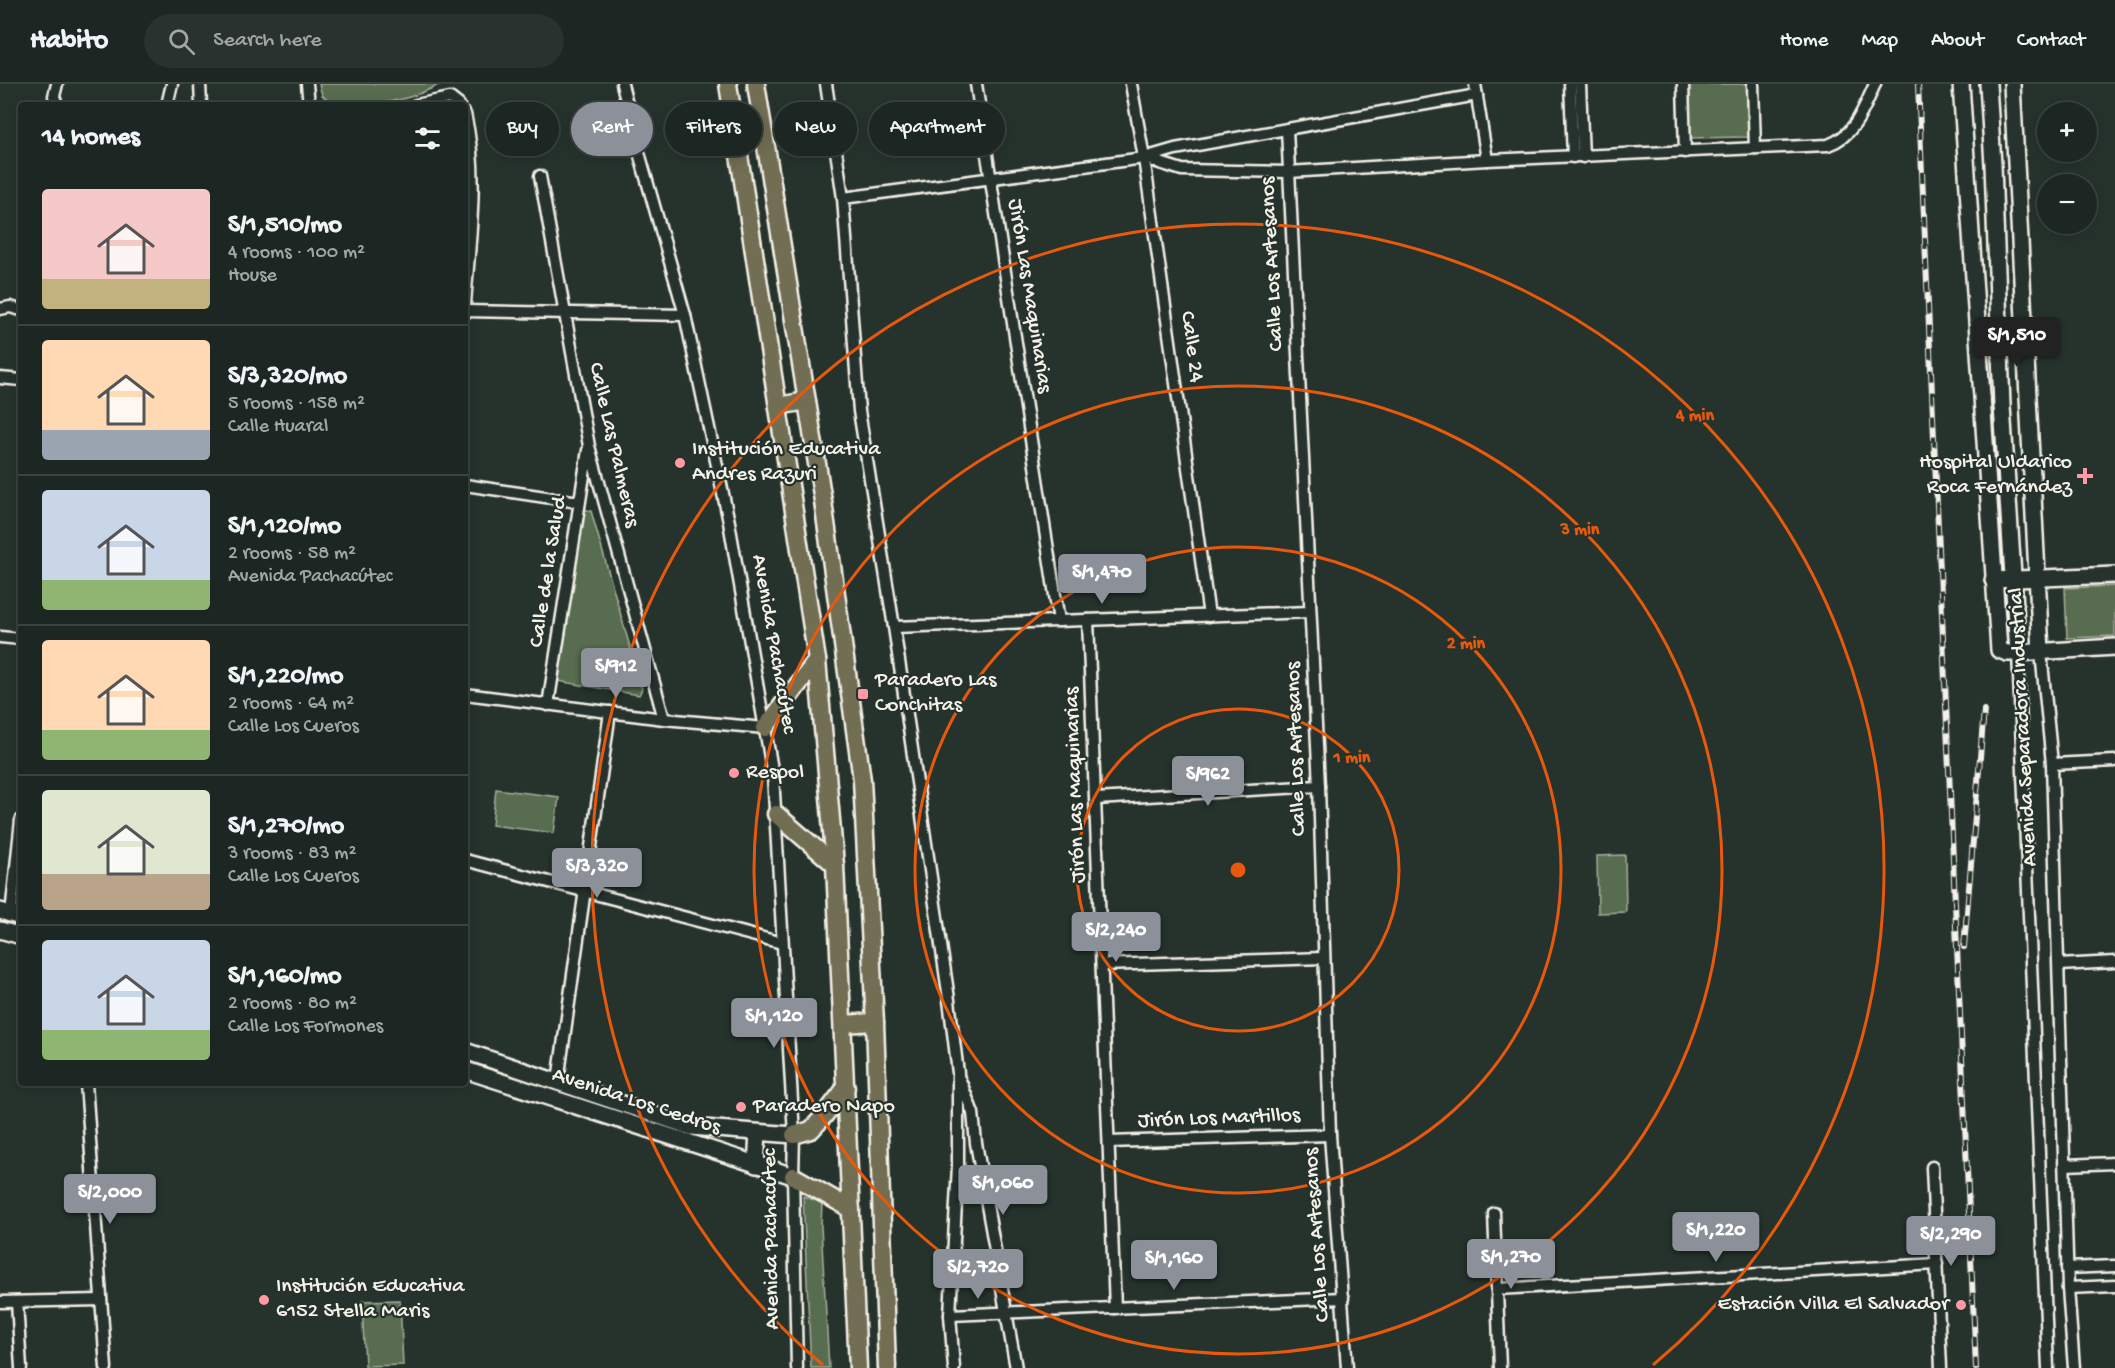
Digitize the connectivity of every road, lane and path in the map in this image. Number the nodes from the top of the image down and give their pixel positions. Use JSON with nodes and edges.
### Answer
{"nodes":[{"id":1,"x":57,"y":84,"type":"edge"},
{"id":2,"x":172,"y":84,"type":"edge"},
{"id":3,"x":200,"y":84,"type":"edge"},
{"id":4,"x":307,"y":84,"type":"edge"},
{"id":5,"x":622,"y":84,"type":"edge"},
{"id":6,"x":728,"y":84,"type":"edge"},
{"id":7,"x":756,"y":84,"type":"edge"},
{"id":8,"x":826,"y":84,"type":"edge"},
{"id":9,"x":976,"y":84,"type":"edge"},
{"id":10,"x":1131,"y":84,"type":"edge"},
{"id":11,"x":1570,"y":84,"type":"edge"},
{"id":12,"x":1580,"y":84,"type":"edge"},
{"id":13,"x":1683,"y":84,"type":"edge"},
{"id":14,"x":1753,"y":84,"type":"edge"},
{"id":15,"x":1875,"y":84,"type":"edge"},
{"id":16,"x":1961,"y":84,"type":"edge"},
{"id":17,"x":1988,"y":84,"type":"edge"},
{"id":18,"x":2012,"y":84,"type":"edge"},
{"id":19,"x":1476,"y":90,"type":"edge"},
{"id":20,"x":56,"y":102,"type":"edge"},
{"id":21,"x":168,"y":102,"type":"edge"},
{"id":22,"x":201,"y":102,"type":"edge"},
{"id":23,"x":309,"y":102,"type":"edge"},
{"id":24,"x":468,"y":126,"type":"edge"},
{"id":25,"x":1287,"y":129,"type":"junction"},
{"id":26,"x":1755,"y":148,"type":"junction"},
{"id":27,"x":1685,"y":152,"type":"junction"},
{"id":28,"x":1578,"y":157,"type":"junction"},
{"id":29,"x":1144,"y":158,"type":"junction"},
{"id":30,"x":1487,"y":160,"type":"junction"},
{"id":31,"x":1288,"y":172,"type":"junction"},
{"id":32,"x":540,"y":176,"type":"dead end"},
{"id":33,"x":991,"y":179,"type":"junction"},
{"id":34,"x":843,"y":198,"type":"junction"},
{"id":35,"x":468,"y":212,"type":"edge"},
{"id":36,"x":0,"y":309,"type":"edge"},
{"id":37,"x":18,"y":309,"type":"edge"},
{"id":38,"x":468,"y":310,"type":"edge"},
{"id":39,"x":565,"y":312,"type":"junction"},
{"id":40,"x":685,"y":315,"type":"junction"},
{"id":41,"x":0,"y":378,"type":"edge"},
{"id":42,"x":18,"y":380,"type":"edge"},
{"id":43,"x":807,"y":401,"type":"junction"},
{"id":44,"x":778,"y":406,"type":"junction"},
{"id":45,"x":589,"y":446,"type":"junction"},
{"id":46,"x":468,"y":485,"type":"edge"},
{"id":47,"x":579,"y":502,"type":"junction"},
{"id":48,"x":2115,"y":575,"type":"edge"},
{"id":49,"x":2038,"y":578,"type":"junction"},
{"id":50,"x":1993,"y":580,"type":"junction"},
{"id":51,"x":2015,"y":580,"type":"junction"},
{"id":52,"x":1310,"y":612,"type":"junction"},
{"id":53,"x":1209,"y":616,"type":"junction"},
{"id":54,"x":1088,"y":620,"type":"junction"},
{"id":55,"x":1059,"y":621,"type":"junction"},
{"id":56,"x":894,"y":627,"type":"junction"},
{"id":57,"x":0,"y":637,"type":"edge"},
{"id":58,"x":18,"y":639,"type":"edge"},
{"id":59,"x":2115,"y":647,"type":"edge"},
{"id":60,"x":2042,"y":652,"type":"junction"},
{"id":61,"x":2019,"y":653,"type":"junction"},
{"id":62,"x":817,"y":660,"type":"junction"},
{"id":63,"x":468,"y":694,"type":"edge"},
{"id":64,"x":548,"y":705,"type":"junction"},
{"id":65,"x":609,"y":712,"type":"junction"},
{"id":66,"x":664,"y":719,"type":"junction"},
{"id":67,"x":765,"y":728,"type":"junction"},
{"id":68,"x":2115,"y":761,"type":"edge"},
{"id":69,"x":2052,"y":764,"type":"junction"},
{"id":70,"x":1319,"y":786,"type":"junction"},
{"id":71,"x":1096,"y":799,"type":"junction"},
{"id":72,"x":776,"y":814,"type":"junction"},
{"id":73,"x":18,"y":848,"type":"edge"},
{"id":74,"x":468,"y":861,"type":"edge"},
{"id":75,"x":835,"y":865,"type":"junction"},
{"id":76,"x":584,"y":892,"type":"junction"},
{"id":77,"x":11,"y":914,"type":"edge"},
{"id":78,"x":0,"y":930,"type":"edge"},
{"id":79,"x":18,"y":935,"type":"edge"},
{"id":80,"x":782,"y":943,"type":"junction"},
{"id":81,"x":1323,"y":958,"type":"junction"},
{"id":82,"x":2115,"y":962,"type":"edge"},
{"id":83,"x":1102,"y":965,"type":"junction"},
{"id":84,"x":2059,"y":965,"type":"junction"},
{"id":85,"x":875,"y":1022,"type":"junction"},
{"id":86,"x":843,"y":1024,"type":"junction"},
{"id":87,"x":468,"y":1052,"type":"edge"},
{"id":88,"x":468,"y":1071,"type":"edge"},
{"id":89,"x":958,"y":1073,"type":"junction"},
{"id":90,"x":558,"y":1081,"type":"junction"},
{"id":91,"x":86,"y":1086,"type":"edge"},
{"id":92,"x":846,"y":1087,"type":"junction"},
{"id":93,"x":758,"y":1133,"type":"junction"},
{"id":94,"x":794,"y":1135,"type":"junction"},
{"id":95,"x":1330,"y":1135,"type":"junction"},
{"id":96,"x":1109,"y":1142,"type":"junction"},
{"id":97,"x":2115,"y":1163,"type":"edge"},
{"id":98,"x":756,"y":1165,"type":"junction"},
{"id":99,"x":2065,"y":1165,"type":"junction"},
{"id":100,"x":1932,"y":1167,"type":"dead end"},
{"id":101,"x":793,"y":1176,"type":"junction"},
{"id":102,"x":851,"y":1209,"type":"junction"},
{"id":103,"x":1494,"y":1213,"type":"dead end"},
{"id":104,"x":1937,"y":1264,"type":"junction"},
{"id":105,"x":2115,"y":1266,"type":"edge"},
{"id":106,"x":2067,"y":1268,"type":"junction"},
{"id":107,"x":2115,"y":1286,"type":"edge"},
{"id":108,"x":2068,"y":1288,"type":"junction"},
{"id":109,"x":1497,"y":1289,"type":"junction"},
{"id":110,"x":1343,"y":1298,"type":"junction"},
{"id":111,"x":101,"y":1300,"type":"junction"},
{"id":112,"x":0,"y":1302,"type":"edge"},
{"id":113,"x":16,"y":1302,"type":"junction"},
{"id":114,"x":1115,"y":1308,"type":"junction"},
{"id":115,"x":1006,"y":1313,"type":"junction"},
{"id":116,"x":950,"y":1315,"type":"junction"},
{"id":117,"x":21,"y":1368,"type":"edge"},
{"id":118,"x":106,"y":1368,"type":"edge"},
{"id":119,"x":797,"y":1368,"type":"edge"},
{"id":120,"x":858,"y":1368,"type":"edge"},
{"id":121,"x":887,"y":1368,"type":"edge"},
{"id":122,"x":954,"y":1368,"type":"edge"},
{"id":123,"x":1016,"y":1368,"type":"edge"},
{"id":124,"x":1347,"y":1368,"type":"edge"},
{"id":125,"x":1500,"y":1368,"type":"edge"},
{"id":126,"x":1941,"y":1368,"type":"edge"},
{"id":127,"x":2048,"y":1368,"type":"edge"},
{"id":128,"x":2074,"y":1368,"type":"edge"}],
"edges":[{"from":1,"to":20,"type":"street"},
{"from":2,"to":21,"type":"street"},
{"from":3,"to":22,"type":"street"},
{"from":4,"to":23,"type":"street"},
{"from":5,"to":40,"type":"street","name":"Avenida Pachacútec"},
{"from":6,"to":44,"type":"main road","name":"Avenida Pachacútec"},
{"from":7,"to":43,"type":"main road"},
{"from":8,"to":34,"type":"street"},
{"from":9,"to":33,"type":"street","name":"Jirón Las Maquinarias"},
{"from":10,"to":29,"type":"street","name":"Calle 24"},
{"from":11,"to":28,"type":"street"},
{"from":12,"to":28,"type":"street"},
{"from":13,"to":27,"type":"street"},
{"from":14,"to":26,"type":"street"},
{"from":15,"to":26,"type":"street"},
{"from":16,"to":50,"type":"main road","name":"Avenida Separadora Industrial"},
{"from":17,"to":51,"type":"main road","name":"Avenida Separadora Industrial"},
{"from":18,"to":49,"type":"main road","name":"Avenida Separadora Industrial"},
{"from":19,"to":25,"type":"street"},
{"from":19,"to":30,"type":"street"},
{"from":24,"to":35,"type":"street"},
{"from":25,"to":29,"type":"street"},
{"from":25,"to":31,"type":"street","name":"Calle Los Artesanos"},
{"from":26,"to":27,"type":"street"},
{"from":27,"to":28,"type":"street"},
{"from":28,"to":30,"type":"street"},
{"from":29,"to":31,"type":"street"},
{"from":29,"to":33,"type":"street"},
{"from":29,"to":53,"type":"street","name":"Calle 24"},
{"from":30,"to":31,"type":"street"},
{"from":31,"to":52,"type":"street","name":"Calle Los Artesanos"},
{"from":32,"to":39,"type":"street","name":"Calle Las Palmeras"},
{"from":33,"to":34,"type":"street"},
{"from":33,"to":55,"type":"street","name":"Jirón Las Maquinarias"},
{"from":34,"to":56,"type":"street"},
{"from":36,"to":37,"type":"street"},
{"from":38,"to":39,"type":"street"},
{"from":39,"to":40,"type":"street"},
{"from":39,"to":45,"type":"street","name":"Calle Las Palmeras"},
{"from":40,"to":67,"type":"street","name":"Avenida Pachacútec"},
{"from":41,"to":42,"type":"street"},
{"from":43,"to":44,"type":"main road"},
{"from":43,"to":85,"type":"main road"},
{"from":44,"to":62,"type":"main road","name":"Avenida Pachacútec"},
{"from":45,"to":47,"type":"street","name":"Calle de la Salud"},
{"from":45,"to":66,"type":"street","name":"Calle Las Palmeras"},
{"from":46,"to":47,"type":"street"},
{"from":47,"to":64,"type":"street","name":"Calle de la Salud"},
{"from":48,"to":49,"type":"main road"},
{"from":49,"to":51,"type":"main road"},
{"from":49,"to":60,"type":"main road","name":"Avenida Separadora Industrial"},
{"from":50,"to":51,"type":"main road"},
{"from":50,"to":61,"type":"main road","name":"Avenida Separadora Industrial"},
{"from":51,"to":61,"type":"main road","name":"Avenida Separadora Industrial"},
{"from":52,"to":53,"type":"street"},
{"from":52,"to":70,"type":"street","name":"Calle Los Artesanos"},
{"from":53,"to":54,"type":"street"},
{"from":54,"to":55,"type":"street"},
{"from":54,"to":71,"type":"street","name":"Jirón Las Maquinarias"},
{"from":55,"to":56,"type":"street"},
{"from":56,"to":89,"type":"street"},
{"from":57,"to":58,"type":"street"},
{"from":59,"to":60,"type":"main road"},
{"from":60,"to":61,"type":"main road"},
{"from":60,"to":69,"type":"street","name":"Avenida Separadora Industrial"},
{"from":61,"to":127,"type":"street","name":"Avenida Separadora Industrial"},
{"from":62,"to":67,"type":"main road"},
{"from":62,"to":75,"type":"main road","name":"Avenida Pachacútec"},
{"from":63,"to":64,"type":"street"},
{"from":64,"to":65,"type":"street"},
{"from":65,"to":66,"type":"street"},
{"from":65,"to":76,"type":"street"},
{"from":66,"to":67,"type":"street"},
{"from":67,"to":72,"type":"street","name":"Avenida Pachacútec"},
{"from":68,"to":69,"type":"street"},
{"from":69,"to":84,"type":"street","name":"Avenida Separadora Industrial"},
{"from":70,"to":71,"type":"street"},
{"from":70,"to":81,"type":"street","name":"Calle Los Artesanos"},
{"from":71,"to":83,"type":"street","name":"Jirón Las Maquinarias"},
{"from":72,"to":75,"type":"main road"},
{"from":72,"to":80,"type":"street","name":"Avenida Pachacútec"},
{"from":73,"to":77,"type":"street"},
{"from":74,"to":76,"type":"street"},
{"from":75,"to":86,"type":"main road","name":"Avenida Pachacútec"},
{"from":76,"to":80,"type":"street"},
{"from":76,"to":90,"type":"street"},
{"from":78,"to":79,"type":"main road"},
{"from":80,"to":94,"type":"street","name":"Avenida Pachacútec"},
{"from":81,"to":83,"type":"street"},
{"from":81,"to":95,"type":"street","name":"Calle Los Artesanos"},
{"from":82,"to":84,"type":"street"},
{"from":83,"to":96,"type":"street","name":"Jirón Las Maquinarias"},
{"from":84,"to":99,"type":"street","name":"Avenida Separadora Industrial"},
{"from":85,"to":86,"type":"main road"},
{"from":85,"to":121,"type":"main road"},
{"from":86,"to":92,"type":"main road","name":"Avenida Pachacútec"},
{"from":87,"to":90,"type":"main road","name":"Avenida Los Cedros"},
{"from":88,"to":98,"type":"main road","name":"Avenida Los Cedros"},
{"from":89,"to":115,"type":"street"},
{"from":89,"to":116,"type":"street"},
{"from":90,"to":93,"type":"main road","name":"Avenida Los Cedros"},
{"from":91,"to":111,"type":"street"},
{"from":92,"to":94,"type":"main road"},
{"from":92,"to":102,"type":"main road","name":"Avenida Pachacútec"},
{"from":93,"to":94,"type":"main road","name":"Avenida Los Cedros"},
{"from":93,"to":98,"type":"main road"},
{"from":94,"to":101,"type":"street","name":"Avenida Pachacútec"},
{"from":95,"to":96,"type":"street","name":"Jirón Los Martillos"},
{"from":95,"to":110,"type":"street","name":"Calle Los Artesanos"},
{"from":96,"to":114,"type":"street","name":"Jirón Las Maquinarias"},
{"from":97,"to":99,"type":"street"},
{"from":98,"to":101,"type":"main road","name":"Avenida Los Cedros"},
{"from":99,"to":106,"type":"street","name":"Avenida Separadora Industrial"},
{"from":100,"to":104,"type":"street"},
{"from":101,"to":102,"type":"main road"},
{"from":101,"to":119,"type":"street","name":"Avenida Pachacútec"},
{"from":102,"to":120,"type":"main road","name":"Avenida Pachacútec"},
{"from":103,"to":109,"type":"street"},
{"from":104,"to":109,"type":"street"},
{"from":104,"to":126,"type":"street"},
{"from":105,"to":106,"type":"street"},
{"from":106,"to":108,"type":"street","name":"Avenida Separadora Industrial"},
{"from":107,"to":108,"type":"street"},
{"from":108,"to":128,"type":"street","name":"Avenida Separadora Industrial"},
{"from":109,"to":125,"type":"street"},
{"from":110,"to":114,"type":"street"},
{"from":110,"to":124,"type":"street","name":"Calle Los Artesanos"},
{"from":111,"to":113,"type":"street"},
{"from":111,"to":118,"type":"street"},
{"from":112,"to":113,"type":"street"},
{"from":113,"to":117,"type":"street"},
{"from":114,"to":115,"type":"street"},
{"from":115,"to":116,"type":"street"},
{"from":115,"to":123,"type":"street"},
{"from":116,"to":122,"type":"street"}]}
